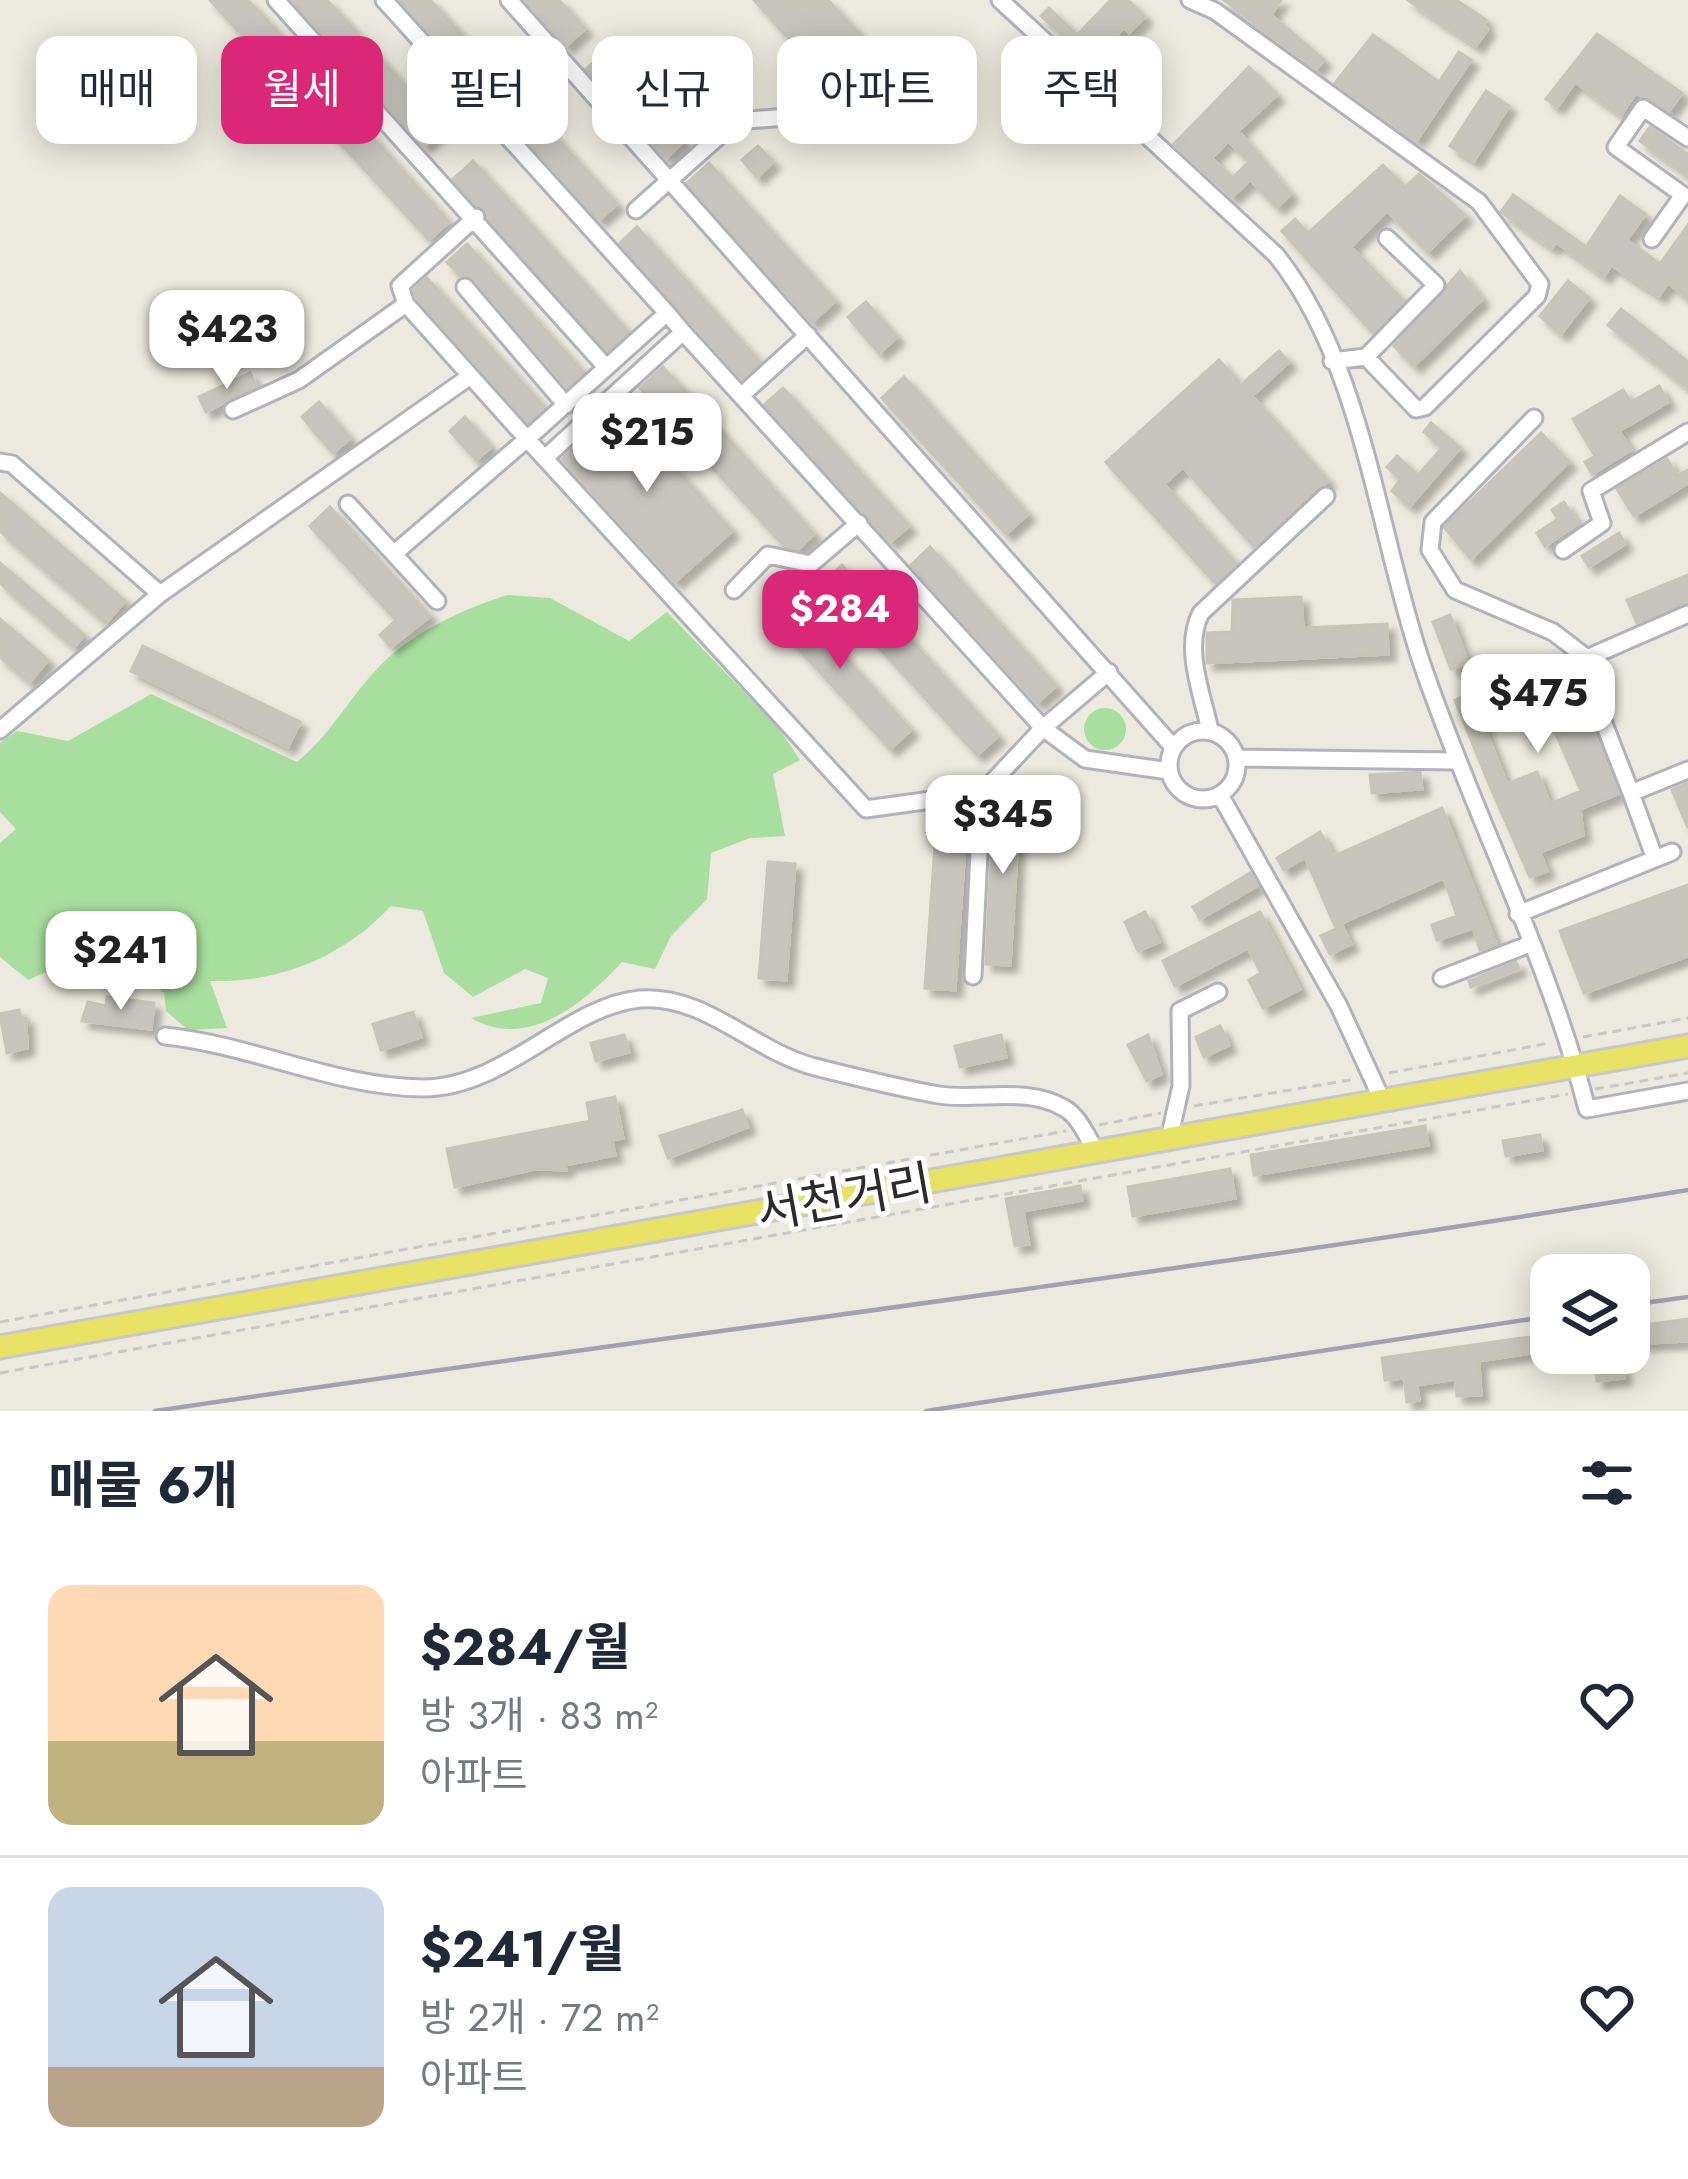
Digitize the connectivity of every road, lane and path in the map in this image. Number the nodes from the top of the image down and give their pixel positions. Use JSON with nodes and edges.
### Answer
{"nodes":[{"id":1,"x":276,"y":0,"type":"edge"},
{"id":2,"x":384,"y":0,"type":"edge"},
{"id":3,"x":509,"y":0,"type":"edge"},
{"id":4,"x":1000,"y":0,"type":"edge"},
{"id":5,"x":1190,"y":0,"type":"edge"},
{"id":6,"x":777,"y":117,"type":"edge"},
{"id":7,"x":1688,"y":138,"type":"edge"},
{"id":8,"x":669,"y":179,"type":"junction"},
{"id":9,"x":636,"y":210,"type":"dead end"},
{"id":10,"x":476,"y":217,"type":"junction"},
{"id":11,"x":1388,"y":238,"type":"dead end"},
{"id":12,"x":1652,"y":239,"type":"dead end"},
{"id":13,"x":465,"y":287,"type":"dead end"},
{"id":14,"x":406,"y":304,"type":"junction"},
{"id":15,"x":667,"y":313,"type":"junction"},
{"id":16,"x":683,"y":332,"type":"junction"},
{"id":17,"x":808,"y":334,"type":"junction"},
{"id":18,"x":1366,"y":357,"type":"junction"},
{"id":19,"x":1332,"y":361,"type":"junction"},
{"id":20,"x":606,"y":367,"type":"junction"},
{"id":21,"x":469,"y":377,"type":"junction"},
{"id":22,"x":742,"y":394,"type":"junction"},
{"id":23,"x":566,"y":405,"type":"junction"},
{"id":24,"x":233,"y":410,"type":"dead end"},
{"id":25,"x":1534,"y":418,"type":"dead end"},
{"id":26,"x":1688,"y":432,"type":"edge"},
{"id":27,"x":526,"y":439,"type":"junction"},
{"id":28,"x":546,"y":457,"type":"junction"},
{"id":29,"x":0,"y":462,"type":"edge"},
{"id":30,"x":1326,"y":496,"type":"dead end"},
{"id":31,"x":347,"y":504,"type":"dead end"},
{"id":32,"x":859,"y":523,"type":"junction"},
{"id":33,"x":1564,"y":550,"type":"dead end"},
{"id":34,"x":395,"y":552,"type":"junction"},
{"id":35,"x":734,"y":590,"type":"dead end"},
{"id":36,"x":160,"y":594,"type":"junction"},
{"id":37,"x":437,"y":601,"type":"dead end"},
{"id":38,"x":1688,"y":614,"type":"edge"},
{"id":39,"x":1587,"y":658,"type":"junction"},
{"id":40,"x":1108,"y":672,"type":"junction"},
{"id":41,"x":1043,"y":728,"type":"junction"},
{"id":42,"x":0,"y":730,"type":"edge"},
{"id":43,"x":1210,"y":730,"type":"junction"},
{"id":44,"x":1173,"y":747,"type":"junction"},
{"id":45,"x":1238,"y":758,"type":"junction"},
{"id":46,"x":1456,"y":761,"type":"junction"},
{"id":47,"x":1688,"y":770,"type":"edge"},
{"id":48,"x":1169,"y":771,"type":"junction"},
{"id":49,"x":982,"y":793,"type":"junction"},
{"id":50,"x":1631,"y":793,"type":"junction"},
{"id":51,"x":1220,"y":795,"type":"junction"},
{"id":52,"x":1672,"y":852,"type":"dead end"},
{"id":53,"x":1654,"y":859,"type":"junction"},
{"id":54,"x":1518,"y":914,"type":"junction"},
{"id":55,"x":1530,"y":944,"type":"junction"},
{"id":56,"x":973,"y":976,"type":"dead end"},
{"id":57,"x":1442,"y":978,"type":"dead end"},
{"id":58,"x":1218,"y":992,"type":"dead end"},
{"id":59,"x":1688,"y":1018,"type":"edge"},
{"id":60,"x":165,"y":1036,"type":"dead end"},
{"id":61,"x":1567,"y":1040,"type":"junction"},
{"id":62,"x":1688,"y":1046,"type":"edge"},
{"id":63,"x":1576,"y":1066,"type":"junction"},
{"id":64,"x":1688,"y":1073,"type":"edge"},
{"id":65,"x":1373,"y":1076,"type":"junction"},
{"id":66,"x":1582,"y":1091,"type":"junction"},
{"id":67,"x":1688,"y":1091,"type":"edge"},
{"id":68,"x":1383,"y":1102,"type":"junction"},
{"id":69,"x":1175,"y":1110,"type":"junction"},
{"id":70,"x":1081,"y":1128,"type":"junction"},
{"id":71,"x":1169,"y":1139,"type":"junction"},
{"id":72,"x":1096,"y":1151,"type":"junction"},
{"id":73,"x":0,"y":1322,"type":"edge"},
{"id":74,"x":0,"y":1347,"type":"edge"},
{"id":75,"x":0,"y":1373,"type":"edge"}],
"edges":[{"from":1,"to":10,"type":"street"},
{"from":2,"to":15,"type":"street"},
{"from":3,"to":8,"type":"street"},
{"from":4,"to":19,"type":"street"},
{"from":5,"to":18,"type":"street"},
{"from":6,"to":8,"type":"street"},
{"from":7,"to":12,"type":"street"},
{"from":8,"to":9,"type":"street"},
{"from":8,"to":17,"type":"street"},
{"from":10,"to":14,"type":"street"},
{"from":10,"to":20,"type":"street"},
{"from":11,"to":18,"type":"street"},
{"from":13,"to":23,"type":"street"},
{"from":14,"to":21,"type":"street"},
{"from":14,"to":24,"type":"street"},
{"from":15,"to":16,"type":"street"},
{"from":15,"to":20,"type":"street"},
{"from":16,"to":22,"type":"street"},
{"from":16,"to":28,"type":"street"},
{"from":17,"to":22,"type":"street"},
{"from":17,"to":40,"type":"street"},
{"from":18,"to":19,"type":"street"},
{"from":19,"to":46,"type":"street"},
{"from":20,"to":23,"type":"street"},
{"from":21,"to":27,"type":"street"},
{"from":21,"to":36,"type":"street"},
{"from":22,"to":32,"type":"street"},
{"from":23,"to":27,"type":"street"},
{"from":25,"to":39,"type":"street"},
{"from":26,"to":33,"type":"street"},
{"from":27,"to":28,"type":"street"},
{"from":27,"to":34,"type":"street"},
{"from":28,"to":49,"type":"street"},
{"from":29,"to":36,"type":"street"},
{"from":30,"to":43,"type":"street"},
{"from":31,"to":34,"type":"street"},
{"from":32,"to":35,"type":"street"},
{"from":32,"to":41,"type":"street"},
{"from":34,"to":37,"type":"street"},
{"from":36,"to":42,"type":"street"},
{"from":38,"to":39,"type":"street"},
{"from":39,"to":50,"type":"street"},
{"from":40,"to":41,"type":"street"},
{"from":40,"to":44,"type":"street"},
{"from":41,"to":48,"type":"street"},
{"from":41,"to":49,"type":"street"},
{"from":43,"to":44,"type":"street"},
{"from":43,"to":45,"type":"street"},
{"from":44,"to":48,"type":"street"},
{"from":45,"to":46,"type":"street"},
{"from":45,"to":51,"type":"street"},
{"from":46,"to":54,"type":"street"},
{"from":47,"to":50,"type":"street"},
{"from":48,"to":51,"type":"street"},
{"from":49,"to":56,"type":"street"},
{"from":50,"to":53,"type":"street"},
{"from":51,"to":65,"type":"street"},
{"from":52,"to":53,"type":"street"},
{"from":53,"to":54,"type":"street"},
{"from":54,"to":55,"type":"street"},
{"from":55,"to":57,"type":"street"},
{"from":55,"to":61,"type":"street"},
{"from":58,"to":69,"type":"street"},
{"from":59,"to":61,"type":"path"},
{"from":60,"to":70,"type":"street"},
{"from":61,"to":63,"type":"street"},
{"from":61,"to":65,"type":"path"},
{"from":62,"to":63,"type":"main road","name":"서천거리"},
{"from":63,"to":66,"type":"street"},
{"from":63,"to":68,"type":"main road","name":"서천거리"},
{"from":64,"to":66,"type":"path"},
{"from":65,"to":68,"type":"street"},
{"from":65,"to":69,"type":"path"},
{"from":66,"to":67,"type":"street"},
{"from":66,"to":75,"type":"path"},
{"from":68,"to":71,"type":"main road","name":"서천거리"},
{"from":69,"to":70,"type":"path"},
{"from":69,"to":71,"type":"street"},
{"from":70,"to":72,"type":"street"},
{"from":70,"to":73,"type":"path"},
{"from":71,"to":72,"type":"main road","name":"서천거리"},
{"from":72,"to":74,"type":"main road","name":"서천거리"}]}
